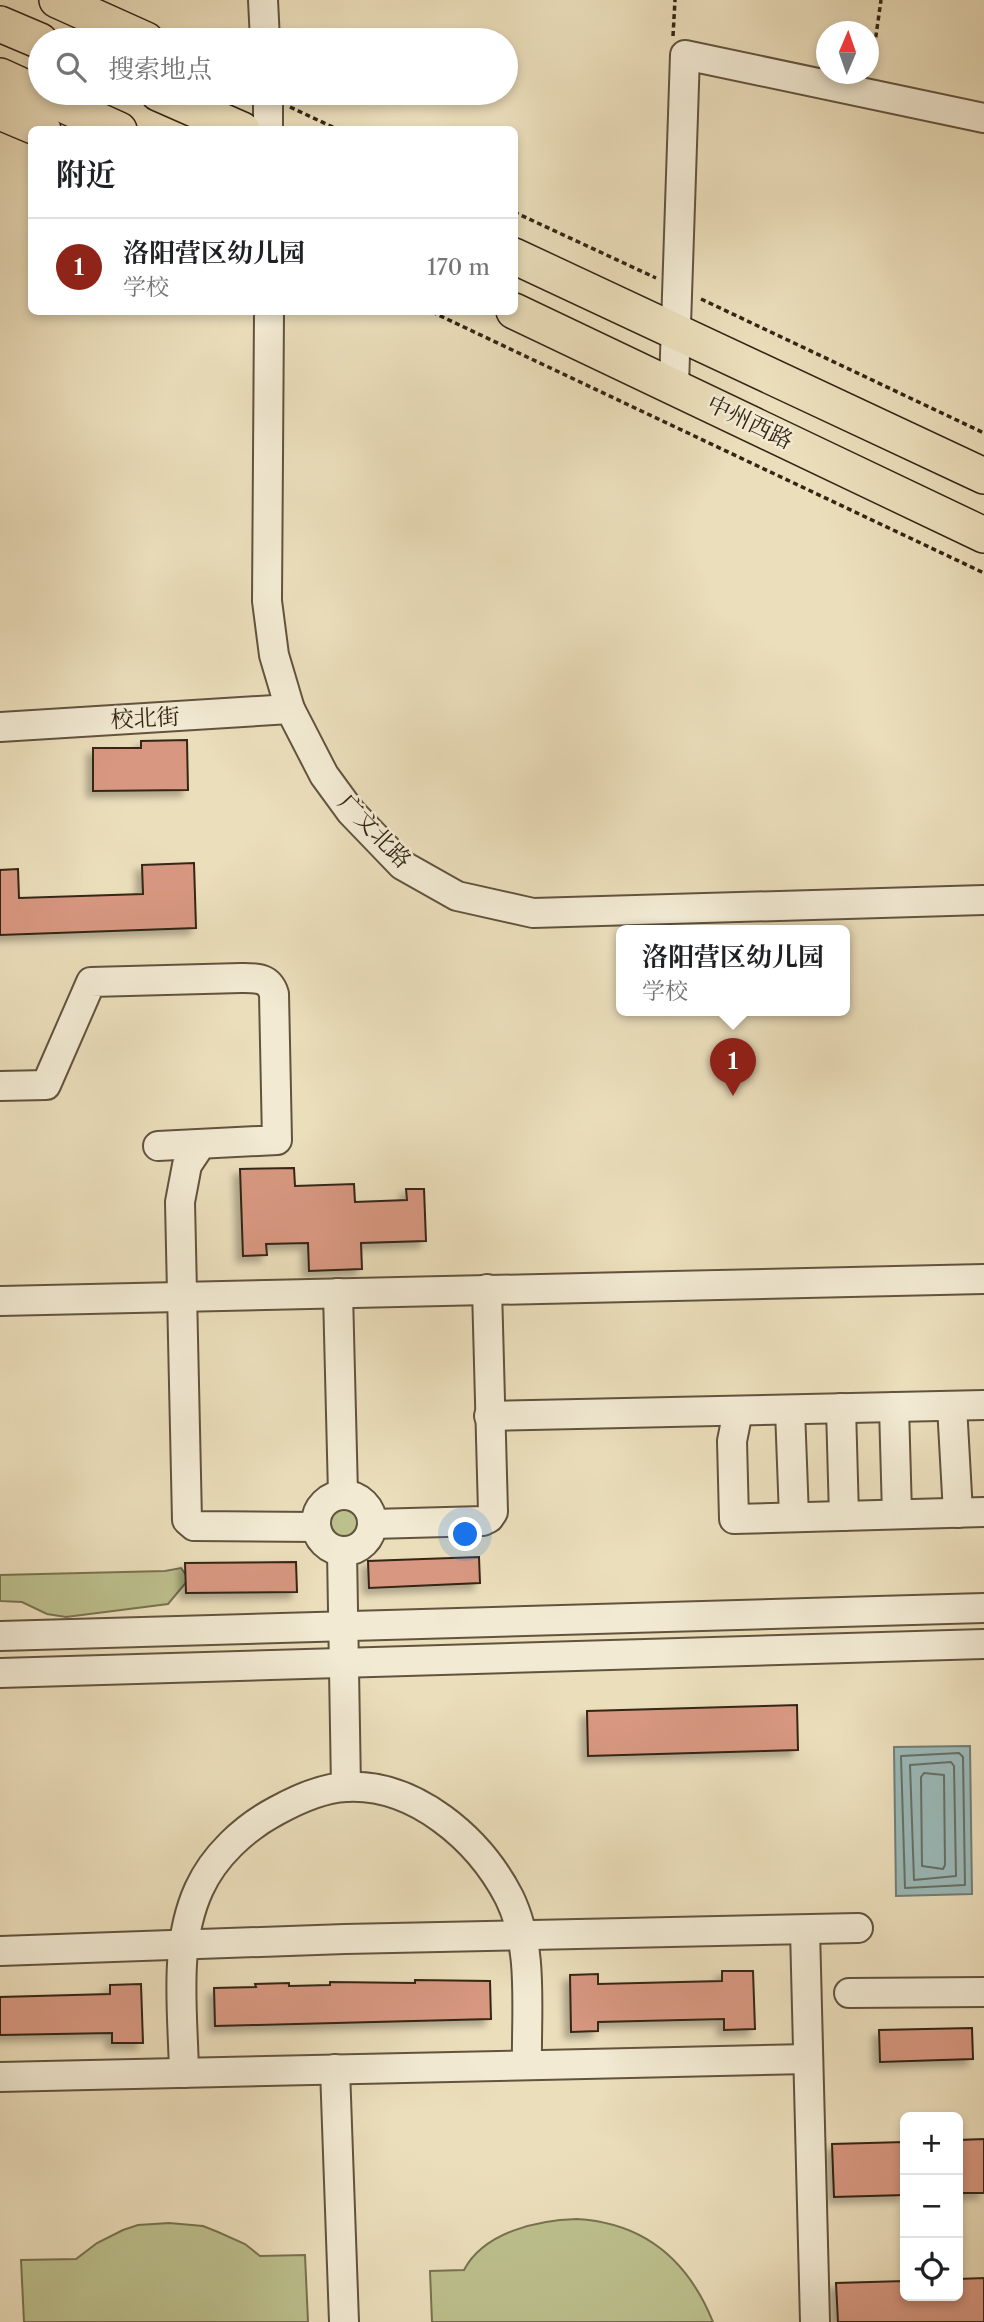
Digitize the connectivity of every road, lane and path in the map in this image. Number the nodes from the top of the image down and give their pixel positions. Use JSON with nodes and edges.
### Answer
{"nodes":[{"id":1,"x":57,"y":0,"type":"edge"},
{"id":2,"x":263,"y":0,"type":"edge"},
{"id":3,"x":881,"y":0,"type":"edge"},
{"id":4,"x":0,"y":24,"type":"edge"},
{"id":5,"x":119,"y":28,"type":"edge"},
{"id":6,"x":264,"y":28,"type":"edge"},
{"id":7,"x":28,"y":36,"type":"edge"},
{"id":8,"x":0,"y":76,"type":"edge"},
{"id":9,"x":28,"y":89,"type":"edge"},
{"id":10,"x":867,"y":94,"type":"junction"},
{"id":11,"x":64,"y":105,"type":"edge"},
{"id":12,"x":185,"y":105,"type":"edge"},
{"id":13,"x":232,"y":105,"type":"edge"},
{"id":14,"x":268,"y":105,"type":"edge"},
{"id":15,"x":290,"y":105,"type":"edge"},
{"id":16,"x":0,"y":112,"type":"edge"},
{"id":17,"x":984,"y":118,"type":"edge"},
{"id":18,"x":33,"y":126,"type":"edge"},
{"id":19,"x":110,"y":126,"type":"edge"},
{"id":20,"x":233,"y":126,"type":"edge"},
{"id":21,"x":253,"y":126,"type":"edge"},
{"id":22,"x":268,"y":126,"type":"edge"},
{"id":23,"x":331,"y":126,"type":"edge"},
{"id":24,"x":518,"y":214,"type":"edge"},
{"id":25,"x":518,"y":258,"type":"edge"},
{"id":26,"x":680,"y":289,"type":"junction"},
{"id":27,"x":518,"y":313,"type":"edge"},
{"id":28,"x":269,"y":315,"type":"edge"},
{"id":29,"x":438,"y":315,"type":"edge"},
{"id":30,"x":676,"y":331,"type":"junction"},
{"id":31,"x":674,"y":385,"type":"junction"},
{"id":32,"x":984,"y":433,"type":"edge"},
{"id":33,"x":984,"y":476,"type":"edge"},
{"id":34,"x":984,"y":535,"type":"edge"},
{"id":35,"x":984,"y":573,"type":"edge"},
{"id":36,"x":290,"y":709,"type":"junction"},
{"id":37,"x":0,"y":727,"type":"edge"},
{"id":38,"x":984,"y":900,"type":"edge"},
{"id":39,"x":0,"y":1087,"type":"edge"},
{"id":40,"x":201,"y":1144,"type":"junction"},
{"id":41,"x":158,"y":1146,"type":"dead end"},
{"id":42,"x":984,"y":1279,"type":"edge"},
{"id":43,"x":487,"y":1289,"type":"junction"},
{"id":44,"x":338,"y":1293,"type":"junction"},
{"id":45,"x":182,"y":1296,"type":"junction"},
{"id":46,"x":0,"y":1301,"type":"edge"},
{"id":47,"x":984,"y":1405,"type":"edge"},
{"id":48,"x":952,"y":1406,"type":"junction"},
{"id":49,"x":894,"y":1407,"type":"junction"},
{"id":50,"x":841,"y":1408,"type":"junction"},
{"id":51,"x":790,"y":1410,"type":"junction"},
{"id":52,"x":738,"y":1411,"type":"junction"},
{"id":53,"x":489,"y":1416,"type":"junction"},
{"id":54,"x":343,"y":1494,"type":"junction"},
{"id":55,"x":971,"y":1513,"type":"edge"},
{"id":56,"x":897,"y":1514,"type":"junction"},
{"id":57,"x":844,"y":1516,"type":"junction"},
{"id":58,"x":794,"y":1517,"type":"junction"},
{"id":59,"x":372,"y":1524,"type":"junction"},
{"id":60,"x":316,"y":1527,"type":"junction"},
{"id":61,"x":342,"y":1551,"type":"junction"},
{"id":62,"x":984,"y":1608,"type":"edge"},
{"id":63,"x":342,"y":1626,"type":"junction"},
{"id":64,"x":0,"y":1636,"type":"edge"},
{"id":65,"x":984,"y":1644,"type":"edge"},
{"id":66,"x":343,"y":1662,"type":"junction"},
{"id":67,"x":0,"y":1673,"type":"edge"},
{"id":68,"x":346,"y":1787,"type":"junction"},
{"id":69,"x":858,"y":1928,"type":"dead end"},
{"id":70,"x":805,"y":1930,"type":"junction"},
{"id":71,"x":525,"y":1937,"type":"junction"},
{"id":72,"x":182,"y":1943,"type":"junction"},
{"id":73,"x":0,"y":1951,"type":"edge"},
{"id":74,"x":984,"y":1992,"type":"edge"},
{"id":75,"x":849,"y":1993,"type":"dead end"},
{"id":76,"x":808,"y":2059,"type":"junction"},
{"id":77,"x":527,"y":2064,"type":"junction"},
{"id":78,"x":335,"y":2068,"type":"junction"},
{"id":79,"x":184,"y":2073,"type":"junction"},
{"id":80,"x":0,"y":2077,"type":"edge"},
{"id":81,"x":344,"y":2322,"type":"edge"},
{"id":82,"x":815,"y":2322,"type":"edge"}],
"edges":[{"from":1,"to":5,"type":"main road"},
{"from":2,"to":6,"type":"street"},
{"from":3,"to":10,"type":"path"},
{"from":4,"to":7,"type":"main road"},
{"from":8,"to":9,"type":"main road"},
{"from":10,"to":17,"type":"street"},
{"from":10,"to":26,"type":"street"},
{"from":11,"to":19,"type":"main road"},
{"from":12,"to":20,"type":"main road"},
{"from":13,"to":21,"type":"main road"},
{"from":14,"to":22,"type":"street"},
{"from":15,"to":23,"type":"path"},
{"from":16,"to":18,"type":"main road"},
{"from":24,"to":26,"type":"path"},
{"from":25,"to":30,"type":"main road"},
{"from":26,"to":30,"type":"street"},
{"from":26,"to":32,"type":"path"},
{"from":27,"to":31,"type":"main road","name":"中州西路"},
{"from":28,"to":36,"type":"street","name":"广文北路"},
{"from":29,"to":35,"type":"path"},
{"from":30,"to":31,"type":"street"},
{"from":30,"to":33,"type":"main road"},
{"from":31,"to":34,"type":"main road","name":"中州西路"},
{"from":36,"to":37,"type":"street","name":"校北街"},
{"from":36,"to":38,"type":"street","name":"广文北路"},
{"from":39,"to":40,"type":"street"},
{"from":40,"to":41,"type":"street"},
{"from":40,"to":45,"type":"street"},
{"from":42,"to":43,"type":"street"},
{"from":43,"to":44,"type":"street"},
{"from":43,"to":53,"type":"street"},
{"from":44,"to":45,"type":"street"},
{"from":44,"to":54,"type":"street"},
{"from":45,"to":46,"type":"street"},
{"from":45,"to":60,"type":"street"},
{"from":47,"to":48,"type":"street"},
{"from":48,"to":49,"type":"street"},
{"from":48,"to":55,"type":"street"},
{"from":49,"to":50,"type":"street"},
{"from":49,"to":56,"type":"street"},
{"from":50,"to":51,"type":"street"},
{"from":50,"to":57,"type":"street"},
{"from":51,"to":52,"type":"street"},
{"from":51,"to":58,"type":"street"},
{"from":52,"to":53,"type":"street"},
{"from":52,"to":58,"type":"street"},
{"from":53,"to":59,"type":"street"},
{"from":54,"to":59,"type":"street"},
{"from":54,"to":60,"type":"street"},
{"from":55,"to":56,"type":"street"},
{"from":56,"to":57,"type":"street"},
{"from":57,"to":58,"type":"street"},
{"from":59,"to":61,"type":"street"},
{"from":60,"to":61,"type":"street"},
{"from":61,"to":63,"type":"street"},
{"from":62,"to":63,"type":"street"},
{"from":63,"to":64,"type":"street"},
{"from":63,"to":66,"type":"street"},
{"from":65,"to":66,"type":"street"},
{"from":66,"to":67,"type":"street"},
{"from":66,"to":68,"type":"street"},
{"from":68,"to":71,"type":"street"},
{"from":68,"to":72,"type":"street"},
{"from":69,"to":70,"type":"street"},
{"from":70,"to":71,"type":"street"},
{"from":70,"to":76,"type":"street"},
{"from":71,"to":72,"type":"street"},
{"from":71,"to":77,"type":"street"},
{"from":72,"to":73,"type":"street"},
{"from":72,"to":79,"type":"street"},
{"from":74,"to":75,"type":"street"},
{"from":76,"to":77,"type":"street"},
{"from":76,"to":82,"type":"street"},
{"from":77,"to":78,"type":"street"},
{"from":78,"to":79,"type":"street"},
{"from":78,"to":81,"type":"street"},
{"from":79,"to":80,"type":"street"}]}
